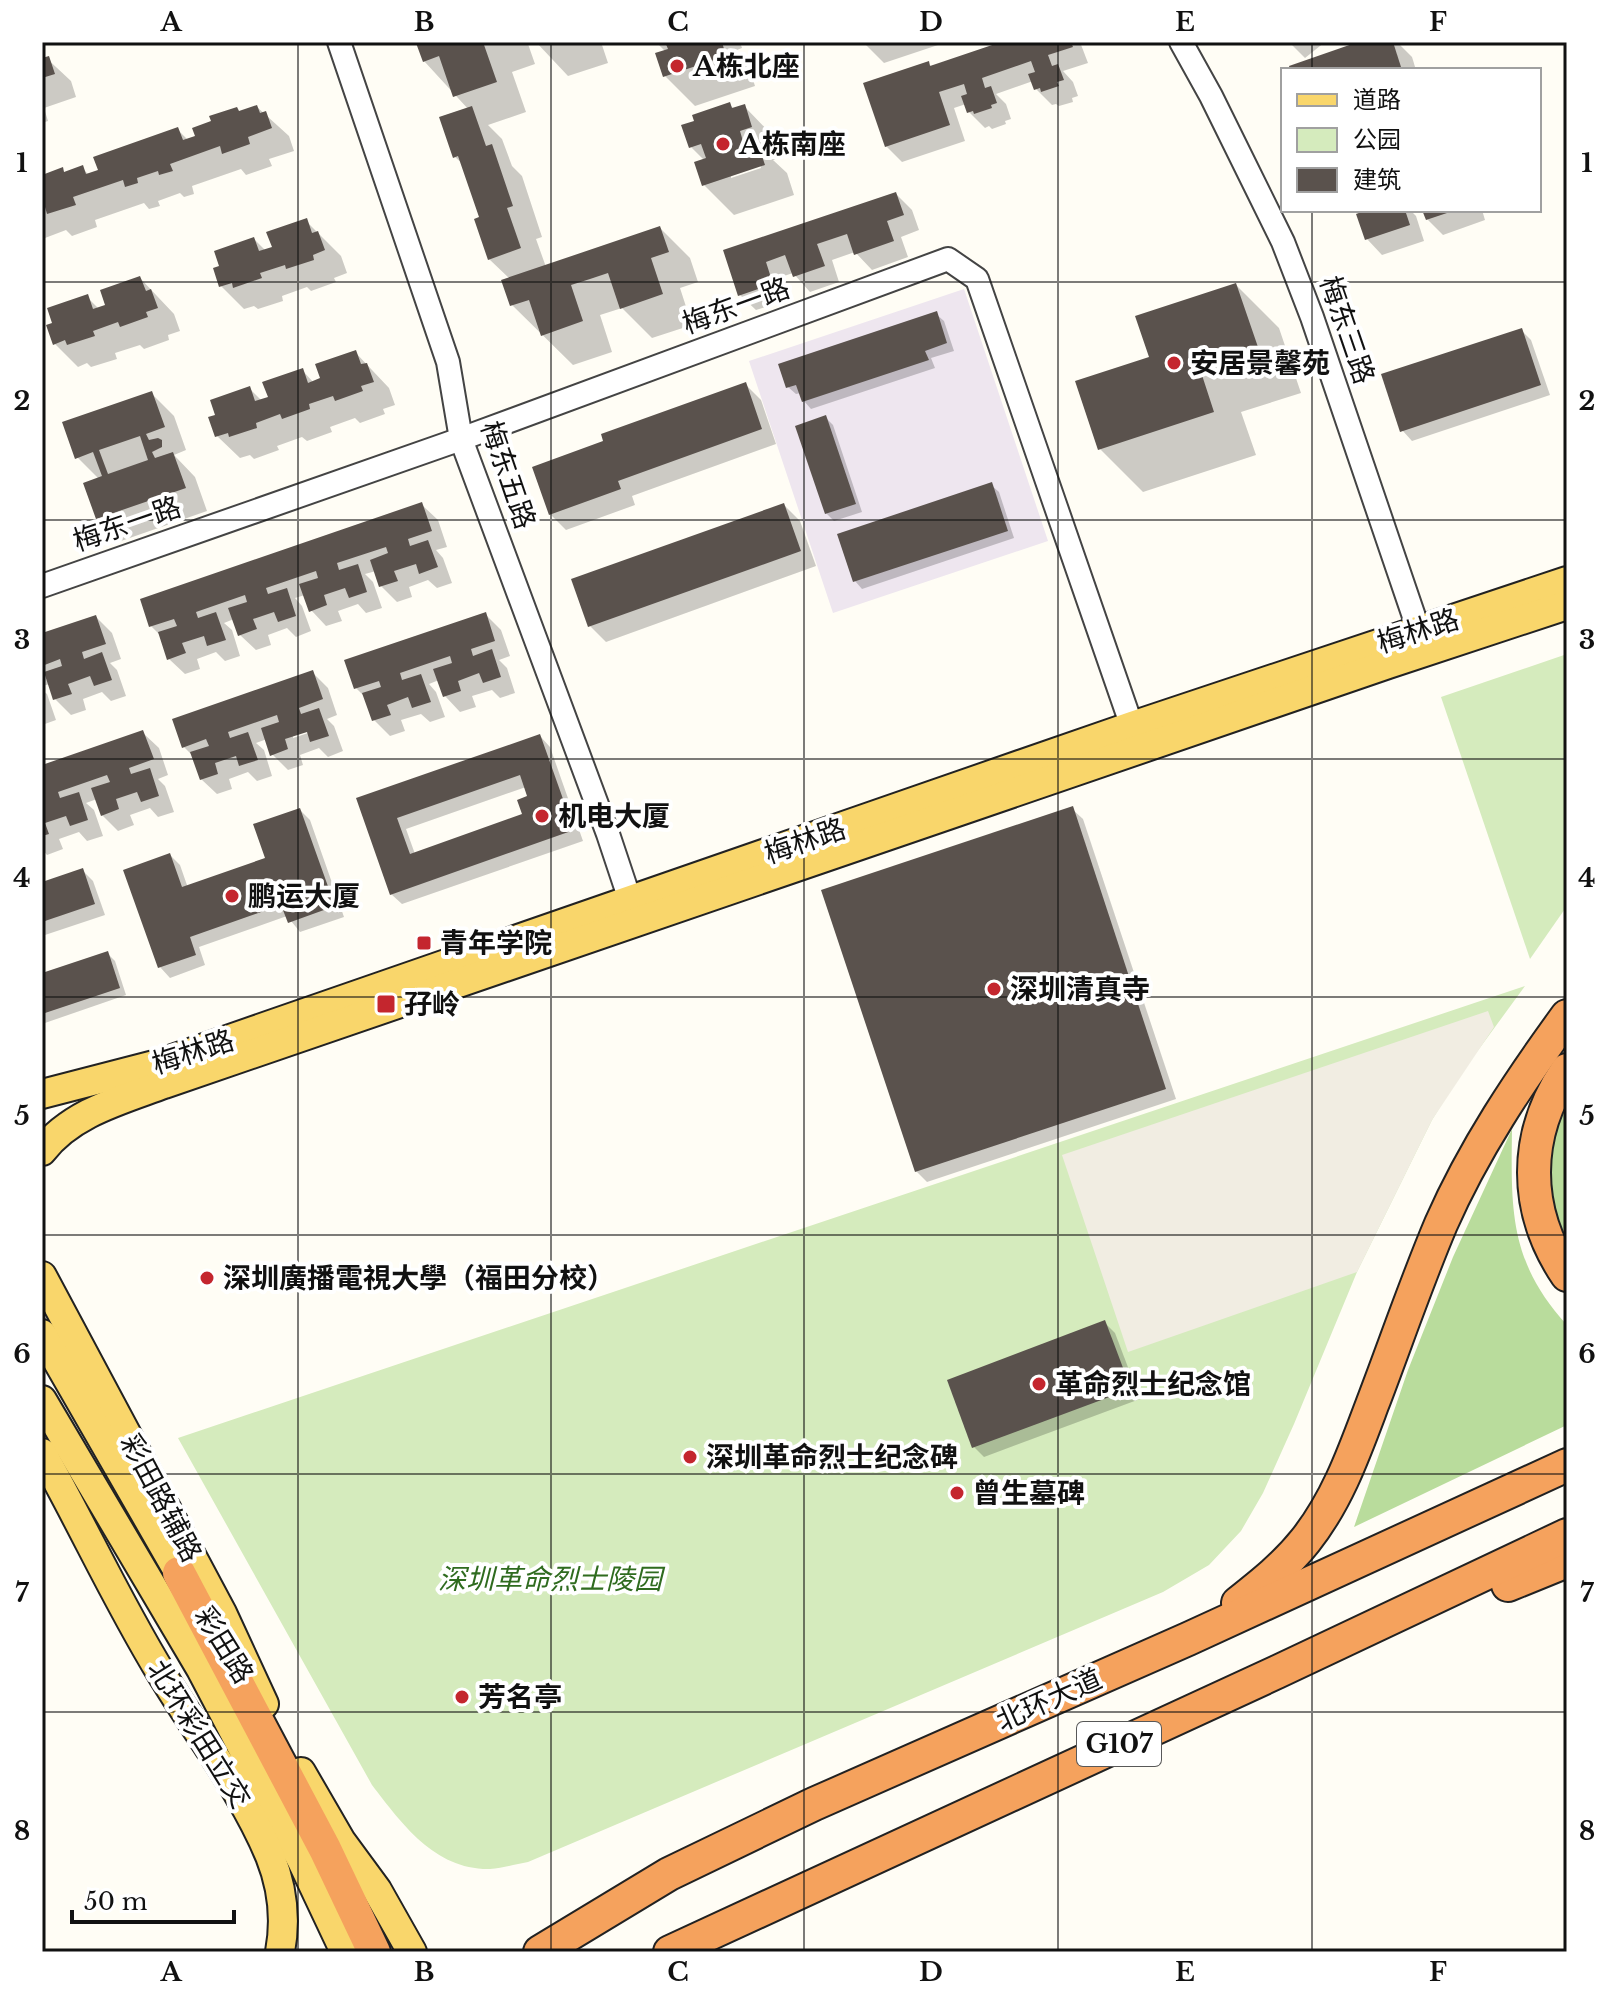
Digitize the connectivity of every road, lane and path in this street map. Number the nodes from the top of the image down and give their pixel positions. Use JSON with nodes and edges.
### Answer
{"nodes":[{"id":1,"x":339,"y":42,"type":"edge"},
{"id":2,"x":1181,"y":42,"type":"edge"},
{"id":3,"x":461,"y":439,"type":"junction"},
{"id":4,"x":1567,"y":581,"type":"edge"},
{"id":5,"x":42,"y":586,"type":"edge"},
{"id":6,"x":1567,"y":605,"type":"edge"},
{"id":7,"x":1422,"y":641,"type":"junction"},
{"id":8,"x":1136,"y":738,"type":"junction"},
{"id":9,"x":634,"y":912,"type":"junction"},
{"id":10,"x":1567,"y":1016,"type":"edge"},
{"id":11,"x":1567,"y":1027,"type":"edge"},
{"id":12,"x":1543,"y":1049,"type":"junction"},
{"id":13,"x":1567,"y":1070,"type":"edge"},
{"id":14,"x":161,"y":1074,"type":"junction"},
{"id":15,"x":42,"y":1094,"type":"edge"},
{"id":16,"x":42,"y":1151,"type":"edge"},
{"id":17,"x":1567,"y":1275,"type":"edge"},
{"id":18,"x":42,"y":1276,"type":"edge"},
{"id":19,"x":46,"y":1341,"type":"edge"},
{"id":20,"x":42,"y":1400,"type":"edge"},
{"id":21,"x":42,"y":1453,"type":"edge"},
{"id":22,"x":1567,"y":1465,"type":"edge"},
{"id":23,"x":82,"y":1525,"type":"junction"},
{"id":24,"x":1567,"y":1535,"type":"edge"},
{"id":25,"x":1567,"y":1561,"type":"edge"},
{"id":26,"x":179,"y":1573,"type":"junction"},
{"id":27,"x":1188,"y":1639,"type":"junction"},
{"id":28,"x":1277,"y":1672,"type":"junction"},
{"id":29,"x":273,"y":1723,"type":"junction"},
{"id":30,"x":252,"y":1769,"type":"junction"},
{"id":31,"x":323,"y":1850,"type":"junction"},
{"id":32,"x":822,"y":1881,"type":"junction"},
{"id":33,"x":280,"y":1952,"type":"edge"},
{"id":34,"x":345,"y":1952,"type":"edge"},
{"id":35,"x":374,"y":1952,"type":"edge"},
{"id":36,"x":412,"y":1952,"type":"edge"},
{"id":37,"x":540,"y":1952,"type":"edge"},
{"id":38,"x":670,"y":1952,"type":"edge"},
{"id":39,"x":716,"y":1952,"type":"edge"}],
"edges":[{"from":1,"to":3,"type":"street","name":"梅东五路"},
{"from":2,"to":7,"type":"street","name":"梅东三路"},
{"from":3,"to":5,"type":"street","name":"梅东一路"},
{"from":3,"to":8,"type":"street","name":"梅东一路"},
{"from":3,"to":9,"type":"street","name":"梅东五路"},
{"from":4,"to":7,"type":"main road","name":"梅林路"},
{"from":6,"to":7,"type":"main road","name":"梅林路"},
{"from":7,"to":8,"type":"main road","name":"梅林路"},
{"from":8,"to":9,"type":"main road","name":"梅林路"},
{"from":9,"to":14,"type":"main road","name":"梅林路"},
{"from":10,"to":12,"type":"highway"},
{"from":11,"to":12,"type":"highway"},
{"from":12,"to":27,"type":"highway"},
{"from":13,"to":17,"type":"highway"},
{"from":14,"to":15,"type":"main road","name":"梅林路"},
{"from":14,"to":16,"type":"main road","name":"梅林路"},
{"from":18,"to":29,"type":"main road","name":"彩田路辅路"},
{"from":19,"to":26,"type":"main road","name":"彩田路"},
{"from":20,"to":30,"type":"main road","name":"彩田路"},
{"from":21,"to":23,"type":"main road"},
{"from":22,"to":27,"type":"highway","name":"北环大道","number":"G107"},
{"from":23,"to":30,"type":"main road"},
{"from":23,"to":33,"type":"main road","name":"北环彩田立交"},
{"from":24,"to":28,"type":"highway","number":"G107"},
{"from":25,"to":28,"type":"highway"},
{"from":26,"to":29,"type":"main road","name":"彩田路"},
{"from":26,"to":31,"type":"highway"},
{"from":27,"to":37,"type":"highway","name":"北环大道","number":"G107"},
{"from":28,"to":32,"type":"highway","number":"G107"},
{"from":29,"to":31,"type":"main road","name":"彩田路"},
{"from":30,"to":31,"type":"main road","name":"彩田路"},
{"from":31,"to":34,"type":"main road","name":"彩田路"},
{"from":31,"to":35,"type":"highway"},
{"from":31,"to":36,"type":"main road","name":"彩田路"},
{"from":32,"to":38,"type":"highway","number":"G107"},
{"from":32,"to":39,"type":"highway"}]}
